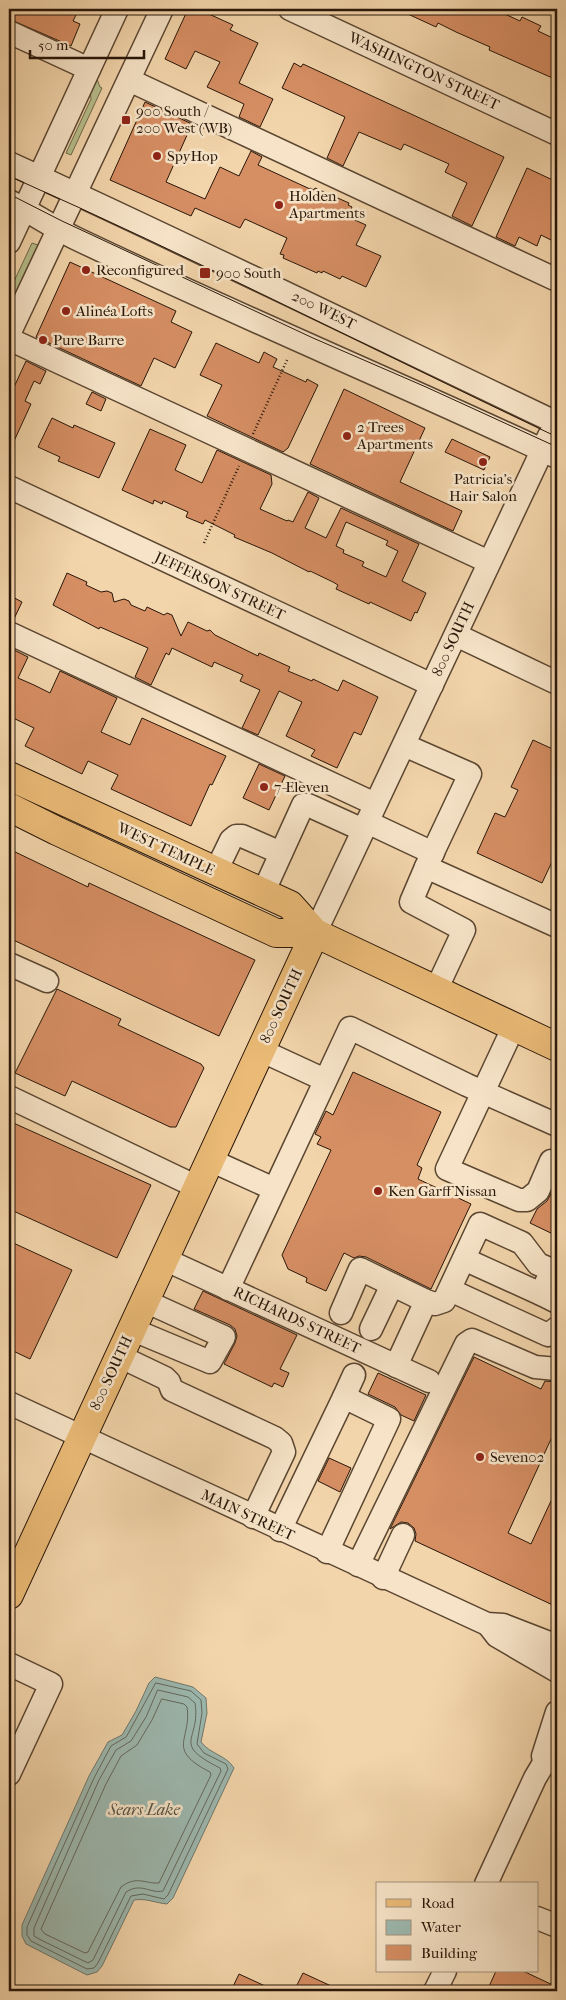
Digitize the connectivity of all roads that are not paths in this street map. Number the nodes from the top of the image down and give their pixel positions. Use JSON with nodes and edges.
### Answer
{"nodes":[{"id":1,"x":117,"y":9,"type":"edge"},
{"id":2,"x":162,"y":9,"type":"edge"},
{"id":3,"x":290,"y":9,"type":"edge"},
{"id":4,"x":9,"y":32,"type":"edge"},
{"id":5,"x":89,"y":69,"type":"junction"},
{"id":6,"x":127,"y":84,"type":"junction"},
{"id":7,"x":557,"y":134,"type":"edge"},
{"id":8,"x":9,"y":163,"type":"edge"},
{"id":9,"x":39,"y":177,"type":"junction"},
{"id":10,"x":75,"y":192,"type":"junction"},
{"id":11,"x":16,"y":205,"type":"edge"},
{"id":12,"x":58,"y":229,"type":"junction"},
{"id":13,"x":9,"y":242,"type":"edge"},
{"id":14,"x":557,"y":280,"type":"edge"},
{"id":15,"x":9,"y":334,"type":"edge"},
{"id":16,"x":9,"y":339,"type":"edge"},
{"id":17,"x":557,"y":421,"type":"edge"},
{"id":18,"x":550,"y":454,"type":"edge"},
{"id":19,"x":9,"y":487,"type":"edge"},
{"id":20,"x":490,"y":562,"type":"junction"},
{"id":21,"x":9,"y":633,"type":"edge"},
{"id":22,"x":456,"y":635,"type":"junction"},
{"id":23,"x":557,"y":683,"type":"edge"},
{"id":24,"x":432,"y":685,"type":"junction"},
{"id":25,"x":404,"y":745,"type":"junction"},
{"id":26,"x":9,"y":776,"type":"edge"},
{"id":27,"x":9,"y":807,"type":"edge"},
{"id":28,"x":368,"y":819,"type":"junction"},
{"id":29,"x":281,"y":853,"type":"junction"},
{"id":30,"x":430,"y":860,"type":"junction"},
{"id":31,"x":216,"y":871,"type":"junction"},
{"id":32,"x":263,"y":893,"type":"junction"},
{"id":33,"x":557,"y":926,"type":"edge"},
{"id":34,"x":315,"y":933,"type":"junction"},
{"id":35,"x":9,"y":964,"type":"edge"},
{"id":36,"x":47,"y":981,"type":"dead end"},
{"id":37,"x":436,"y":990,"type":"junction"},
{"id":38,"x":514,"y":1026,"type":"junction"},
{"id":39,"x":557,"y":1047,"type":"edge"},
{"id":40,"x":260,"y":1050,"type":"junction"},
{"id":41,"x":325,"y":1080,"type":"junction"},
{"id":42,"x":482,"y":1092,"type":"junction"},
{"id":43,"x":9,"y":1097,"type":"edge"},
{"id":44,"x":557,"y":1125,"type":"edge"},
{"id":45,"x":210,"y":1160,"type":"junction"},
{"id":46,"x":557,"y":1163,"type":"edge"},
{"id":47,"x":197,"y":1187,"type":"junction"},
{"id":48,"x":274,"y":1189,"type":"junction"},
{"id":49,"x":164,"y":1259,"type":"junction"},
{"id":50,"x":464,"y":1259,"type":"junction"},
{"id":51,"x":392,"y":1285,"type":"junction"},
{"id":52,"x":228,"y":1289,"type":"junction"},
{"id":53,"x":450,"y":1290,"type":"junction"},
{"id":54,"x":549,"y":1298,"type":"edge"},
{"id":55,"x":145,"y":1301,"type":"junction"},
{"id":56,"x":426,"y":1301,"type":"junction"},
{"id":57,"x":341,"y":1313,"type":"dead end"},
{"id":58,"x":557,"y":1328,"type":"edge"},
{"id":59,"x":131,"y":1329,"type":"junction"},
{"id":60,"x":372,"y":1329,"type":"dead end"},
{"id":61,"x":119,"y":1356,"type":"junction"},
{"id":62,"x":396,"y":1366,"type":"junction"},
{"id":63,"x":557,"y":1369,"type":"edge"},
{"id":64,"x":354,"y":1375,"type":"dead end"},
{"id":65,"x":430,"y":1381,"type":"dead end"},
{"id":66,"x":344,"y":1398,"type":"junction"},
{"id":67,"x":9,"y":1403,"type":"edge"},
{"id":68,"x":82,"y":1438,"type":"junction"},
{"id":69,"x":253,"y":1518,"type":"junction"},
{"id":70,"x":280,"y":1530,"type":"junction"},
{"id":71,"x":403,"y":1536,"type":"dead end"},
{"id":72,"x":327,"y":1552,"type":"junction"},
{"id":73,"x":358,"y":1566,"type":"junction"},
{"id":74,"x":383,"y":1578,"type":"junction"},
{"id":75,"x":9,"y":1595,"type":"edge"},
{"id":76,"x":487,"y":1624,"type":"junction"},
{"id":77,"x":557,"y":1646,"type":"edge"},
{"id":78,"x":9,"y":1664,"type":"edge"},
{"id":79,"x":557,"y":1671,"type":"edge"},
{"id":80,"x":557,"y":1712,"type":"edge"},
{"id":81,"x":557,"y":1742,"type":"edge"},
{"id":82,"x":9,"y":1774,"type":"edge"},
{"id":83,"x":535,"y":1778,"type":"junction"},
{"id":84,"x":487,"y":1882,"type":"edge"},
{"id":85,"x":538,"y":1918,"type":"edge"},
{"id":86,"x":557,"y":1926,"type":"edge"},
{"id":87,"x":444,"y":1972,"type":"edge"},
{"id":88,"x":435,"y":1991,"type":"edge"}],
"edges":[{"from":1,"to":5,"type":"street"},
{"from":2,"to":6,"type":"street"},
{"from":3,"to":7,"type":"street","name":"WASHINGTON STREET"},
{"from":4,"to":5,"type":"street"},
{"from":5,"to":9,"type":"street"},
{"from":6,"to":10,"type":"street"},
{"from":6,"to":14,"type":"street"},
{"from":8,"to":9,"type":"street","name":"200 WEST"},
{"from":9,"to":10,"type":"street","name":"200 WEST"},
{"from":9,"to":11,"type":"street"},
{"from":10,"to":12,"type":"street"},
{"from":10,"to":17,"type":"street","name":"200 WEST"},
{"from":11,"to":12,"type":"street"},
{"from":11,"to":13,"type":"street"},
{"from":12,"to":15,"type":"street"},
{"from":12,"to":18,"type":"street"},
{"from":16,"to":20,"type":"street"},
{"from":17,"to":18,"type":"street","name":"800 SOUTH"},
{"from":18,"to":20,"type":"street","name":"800 SOUTH"},
{"from":19,"to":24,"type":"street","name":"JEFFERSON STREET"},
{"from":20,"to":22,"type":"street","name":"800 SOUTH"},
{"from":21,"to":28,"type":"street"},
{"from":22,"to":23,"type":"street"},
{"from":22,"to":24,"type":"street","name":"800 SOUTH"},
{"from":24,"to":25,"type":"street","name":"800 SOUTH"},
{"from":25,"to":28,"type":"street","name":"800 SOUTH"},
{"from":25,"to":30,"type":"street"},
{"from":26,"to":31,"type":"main road","name":"WEST TEMPLE"},
{"from":27,"to":34,"type":"main road","name":"WEST TEMPLE"},
{"from":28,"to":29,"type":"street"},
{"from":28,"to":30,"type":"street"},
{"from":28,"to":34,"type":"street","name":"800 SOUTH"},
{"from":29,"to":31,"type":"street"},
{"from":29,"to":32,"type":"street"},
{"from":30,"to":33,"type":"street"},
{"from":30,"to":37,"type":"street"},
{"from":31,"to":32,"type":"main road","name":"WEST TEMPLE"},
{"from":32,"to":34,"type":"main road","name":"WEST TEMPLE"},
{"from":34,"to":37,"type":"main road","name":"WEST TEMPLE"},
{"from":34,"to":40,"type":"main road","name":"800 SOUTH"},
{"from":35,"to":36,"type":"street"},
{"from":37,"to":38,"type":"main road","name":"WEST TEMPLE"},
{"from":38,"to":39,"type":"main road","name":"WEST TEMPLE"},
{"from":38,"to":42,"type":"street"},
{"from":40,"to":41,"type":"street"},
{"from":40,"to":45,"type":"main road","name":"800 SOUTH"},
{"from":41,"to":42,"type":"street"},
{"from":41,"to":48,"type":"street"},
{"from":42,"to":44,"type":"street"},
{"from":42,"to":46,"type":"street"},
{"from":43,"to":47,"type":"street"},
{"from":45,"to":47,"type":"main road","name":"800 SOUTH"},
{"from":45,"to":48,"type":"street"},
{"from":47,"to":49,"type":"main road","name":"800 SOUTH"},
{"from":48,"to":52,"type":"street"},
{"from":49,"to":52,"type":"street","name":"RICHARDS STREET"},
{"from":49,"to":55,"type":"main road","name":"800 SOUTH"},
{"from":50,"to":53,"type":"street"},
{"from":50,"to":54,"type":"street"},
{"from":50,"to":54,"type":"street"},
{"from":51,"to":56,"type":"street"},
{"from":51,"to":57,"type":"street"},
{"from":51,"to":60,"type":"street"},
{"from":52,"to":62,"type":"street","name":"RICHARDS STREET"},
{"from":53,"to":56,"type":"street"},
{"from":53,"to":58,"type":"street"},
{"from":55,"to":59,"type":"main road","name":"800 SOUTH"},
{"from":55,"to":59,"type":"street"},
{"from":56,"to":62,"type":"street"},
{"from":59,"to":61,"type":"main road","name":"800 SOUTH"},
{"from":61,"to":68,"type":"main road","name":"800 SOUTH"},
{"from":61,"to":69,"type":"street"},
{"from":62,"to":65,"type":"street","name":"RICHARDS STREET"},
{"from":63,"to":73,"type":"street"},
{"from":64,"to":66,"type":"street"},
{"from":66,"to":70,"type":"street"},
{"from":66,"to":72,"type":"street"},
{"from":67,"to":68,"type":"street","name":"MAIN STREET"},
{"from":68,"to":69,"type":"street","name":"MAIN STREET"},
{"from":68,"to":75,"type":"main road","name":"800 SOUTH"},
{"from":69,"to":70,"type":"street","name":"MAIN STREET"},
{"from":70,"to":72,"type":"street","name":"MAIN STREET"},
{"from":71,"to":74,"type":"street"},
{"from":72,"to":73,"type":"street","name":"MAIN STREET"},
{"from":73,"to":74,"type":"street","name":"MAIN STREET"},
{"from":74,"to":76,"type":"street","name":"MAIN STREET"},
{"from":76,"to":77,"type":"street","name":"MAIN STREET"},
{"from":76,"to":79,"type":"street","name":"MAIN STREET"},
{"from":78,"to":82,"type":"street"},
{"from":80,"to":83,"type":"street"},
{"from":81,"to":83,"type":"street"},
{"from":83,"to":84,"type":"street"},
{"from":85,"to":86,"type":"street"},
{"from":87,"to":88,"type":"street"}]}
